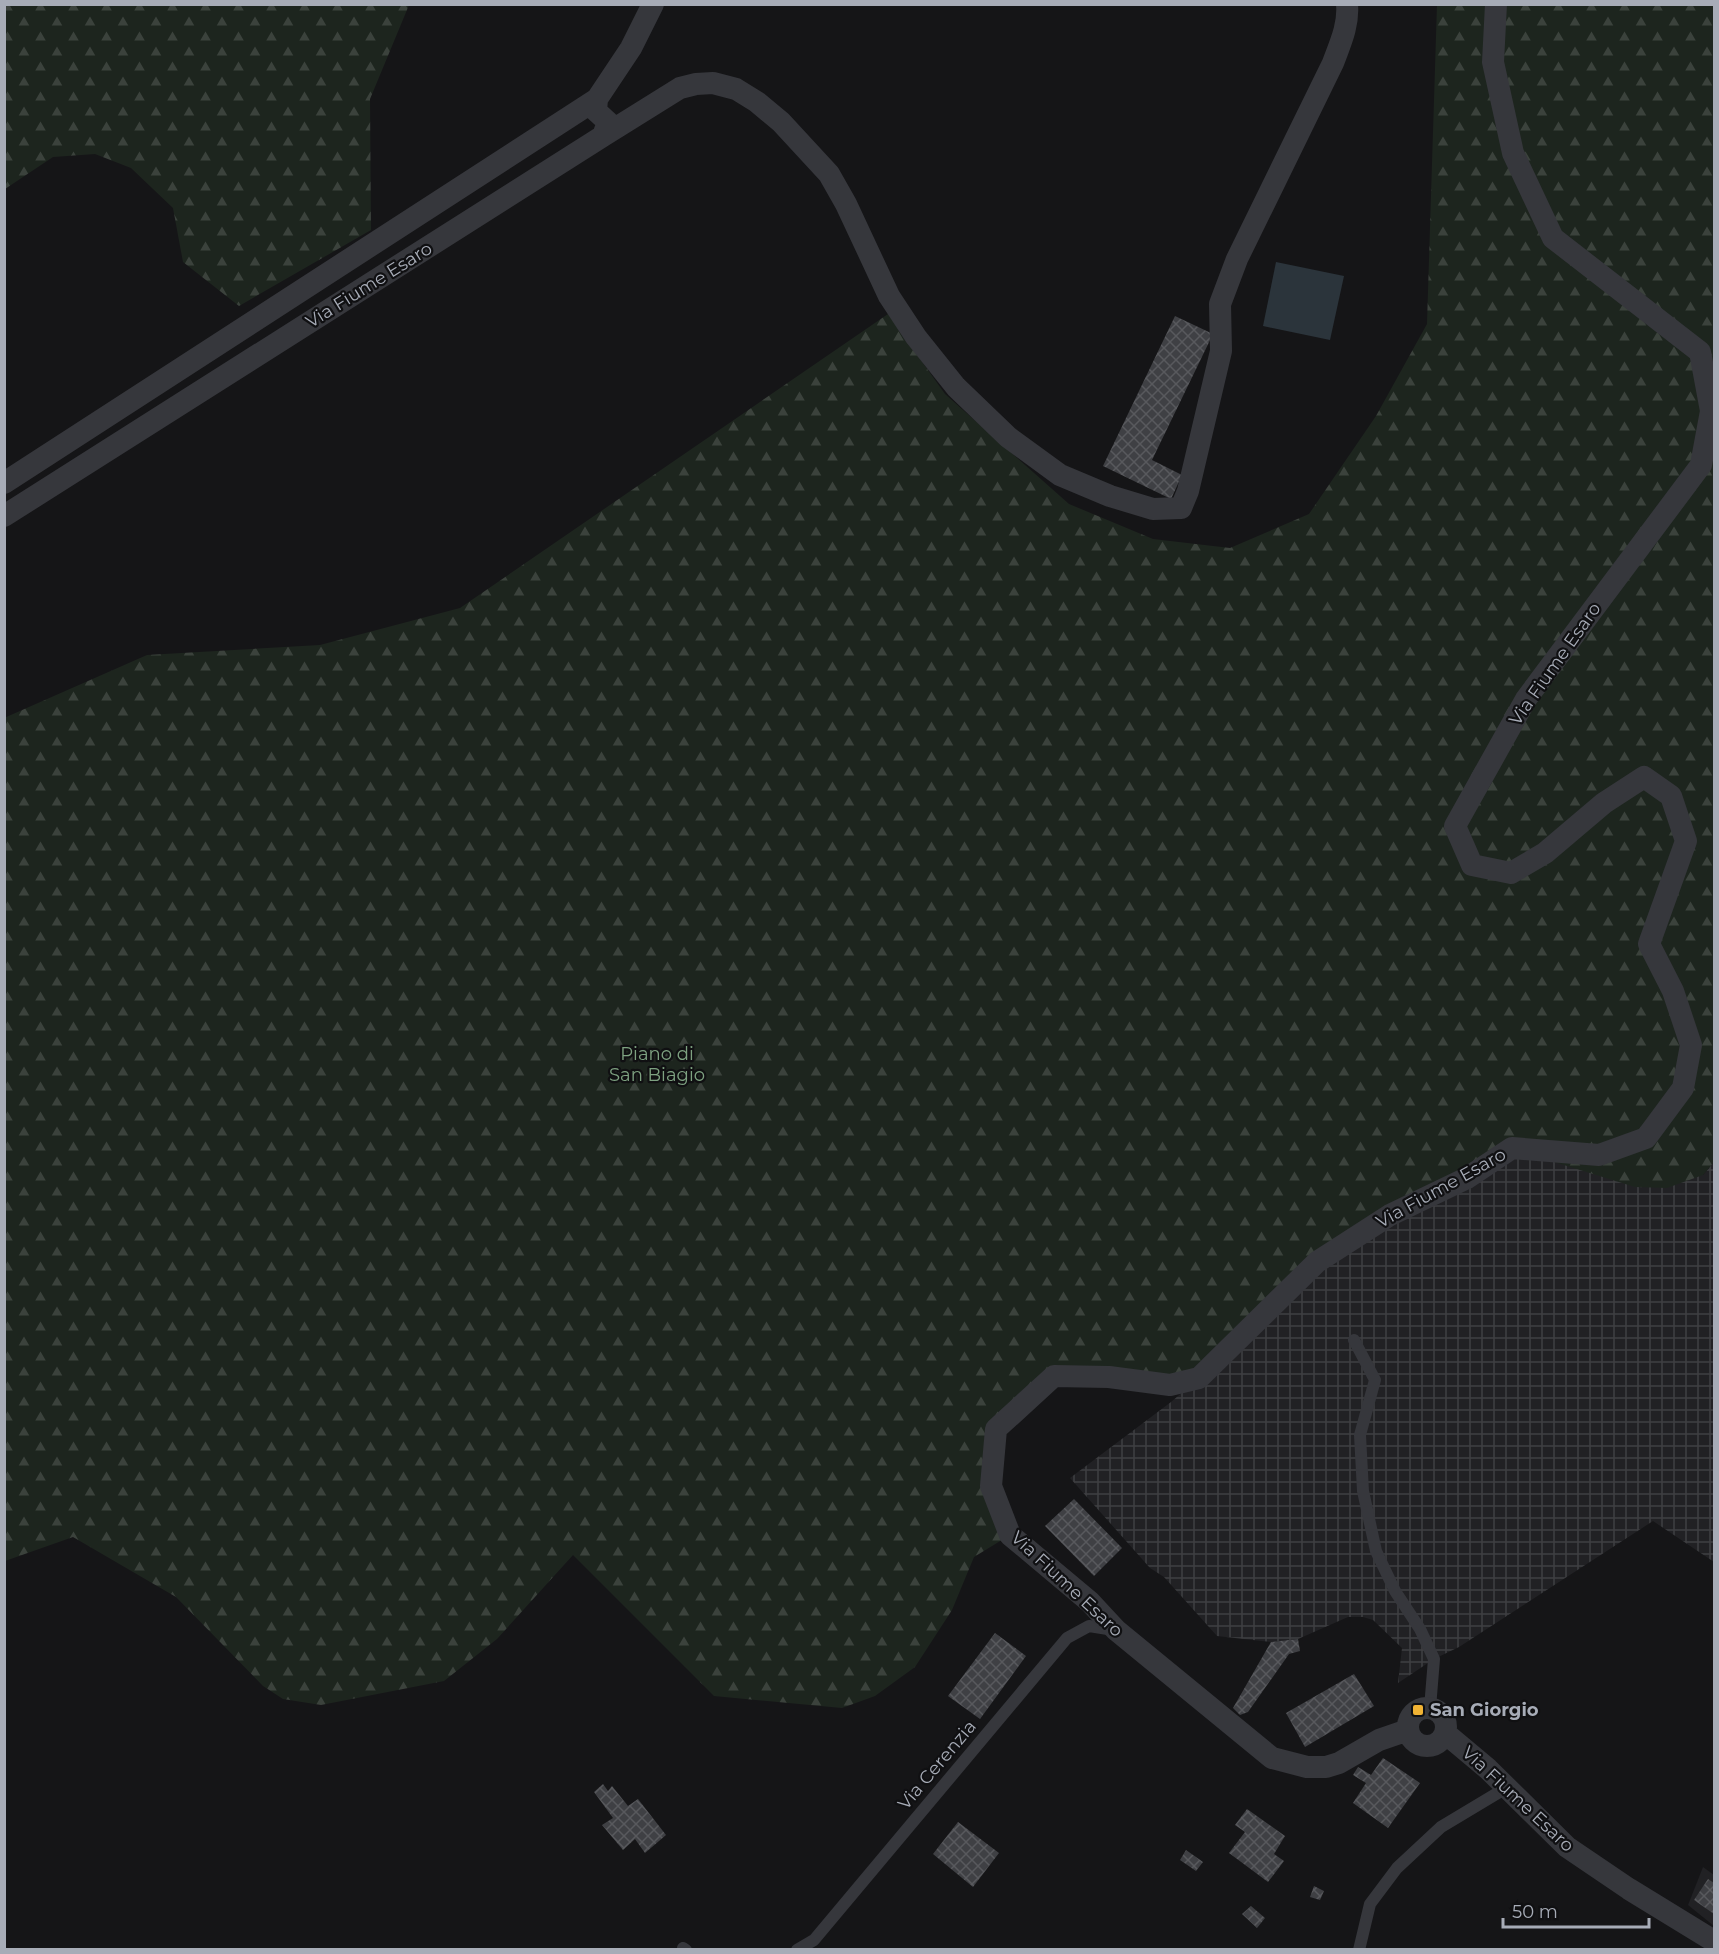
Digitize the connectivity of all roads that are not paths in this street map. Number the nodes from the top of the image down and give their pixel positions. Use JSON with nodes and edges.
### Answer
{"nodes":[{"id":1,"x":653,"y":4,"type":"edge"},
{"id":2,"x":1347,"y":4,"type":"edge"},
{"id":3,"x":1496,"y":4,"type":"edge"},
{"id":4,"x":597,"y":99,"type":"junction"},
{"id":5,"x":603,"y":136,"type":"junction"},
{"id":6,"x":4,"y":483,"type":"edge"},
{"id":7,"x":4,"y":516,"type":"edge"},
{"id":8,"x":1354,"y":1340,"type":"dead end"},
{"id":9,"x":1116,"y":1630,"type":"junction"},
{"id":10,"x":1430,"y":1708,"type":"junction"},
{"id":11,"x":1408,"y":1730,"type":"junction"},
{"id":12,"x":1445,"y":1733,"type":"junction"},
{"id":13,"x":1506,"y":1788,"type":"junction"},
{"id":14,"x":1714,"y":1941,"type":"edge"},
{"id":15,"x":797,"y":1950,"type":"edge"},
{"id":16,"x":1359,"y":1950,"type":"edge"}],
"edges":[{"from":1,"to":4,"type":"street"},
{"from":2,"to":5,"type":"street","name":"Via Fiume Esaro"},
{"from":3,"to":9,"type":"street","name":"Via Fiume Esaro"},
{"from":4,"to":5,"type":"street"},
{"from":4,"to":6,"type":"street"},
{"from":5,"to":7,"type":"street","name":"Via Fiume Esaro"},
{"from":8,"to":10,"type":"lane"},
{"from":9,"to":11,"type":"street","name":"Via Fiume Esaro"},
{"from":9,"to":15,"type":"lane","name":"Via Cerenzia"},
{"from":10,"to":11,"type":"street"},
{"from":10,"to":12,"type":"street"},
{"from":11,"to":12,"type":"street"},
{"from":12,"to":13,"type":"street","name":"Via Fiume Esaro"},
{"from":13,"to":14,"type":"street","name":"Via Fiume Esaro"},
{"from":13,"to":16,"type":"lane"}]}
